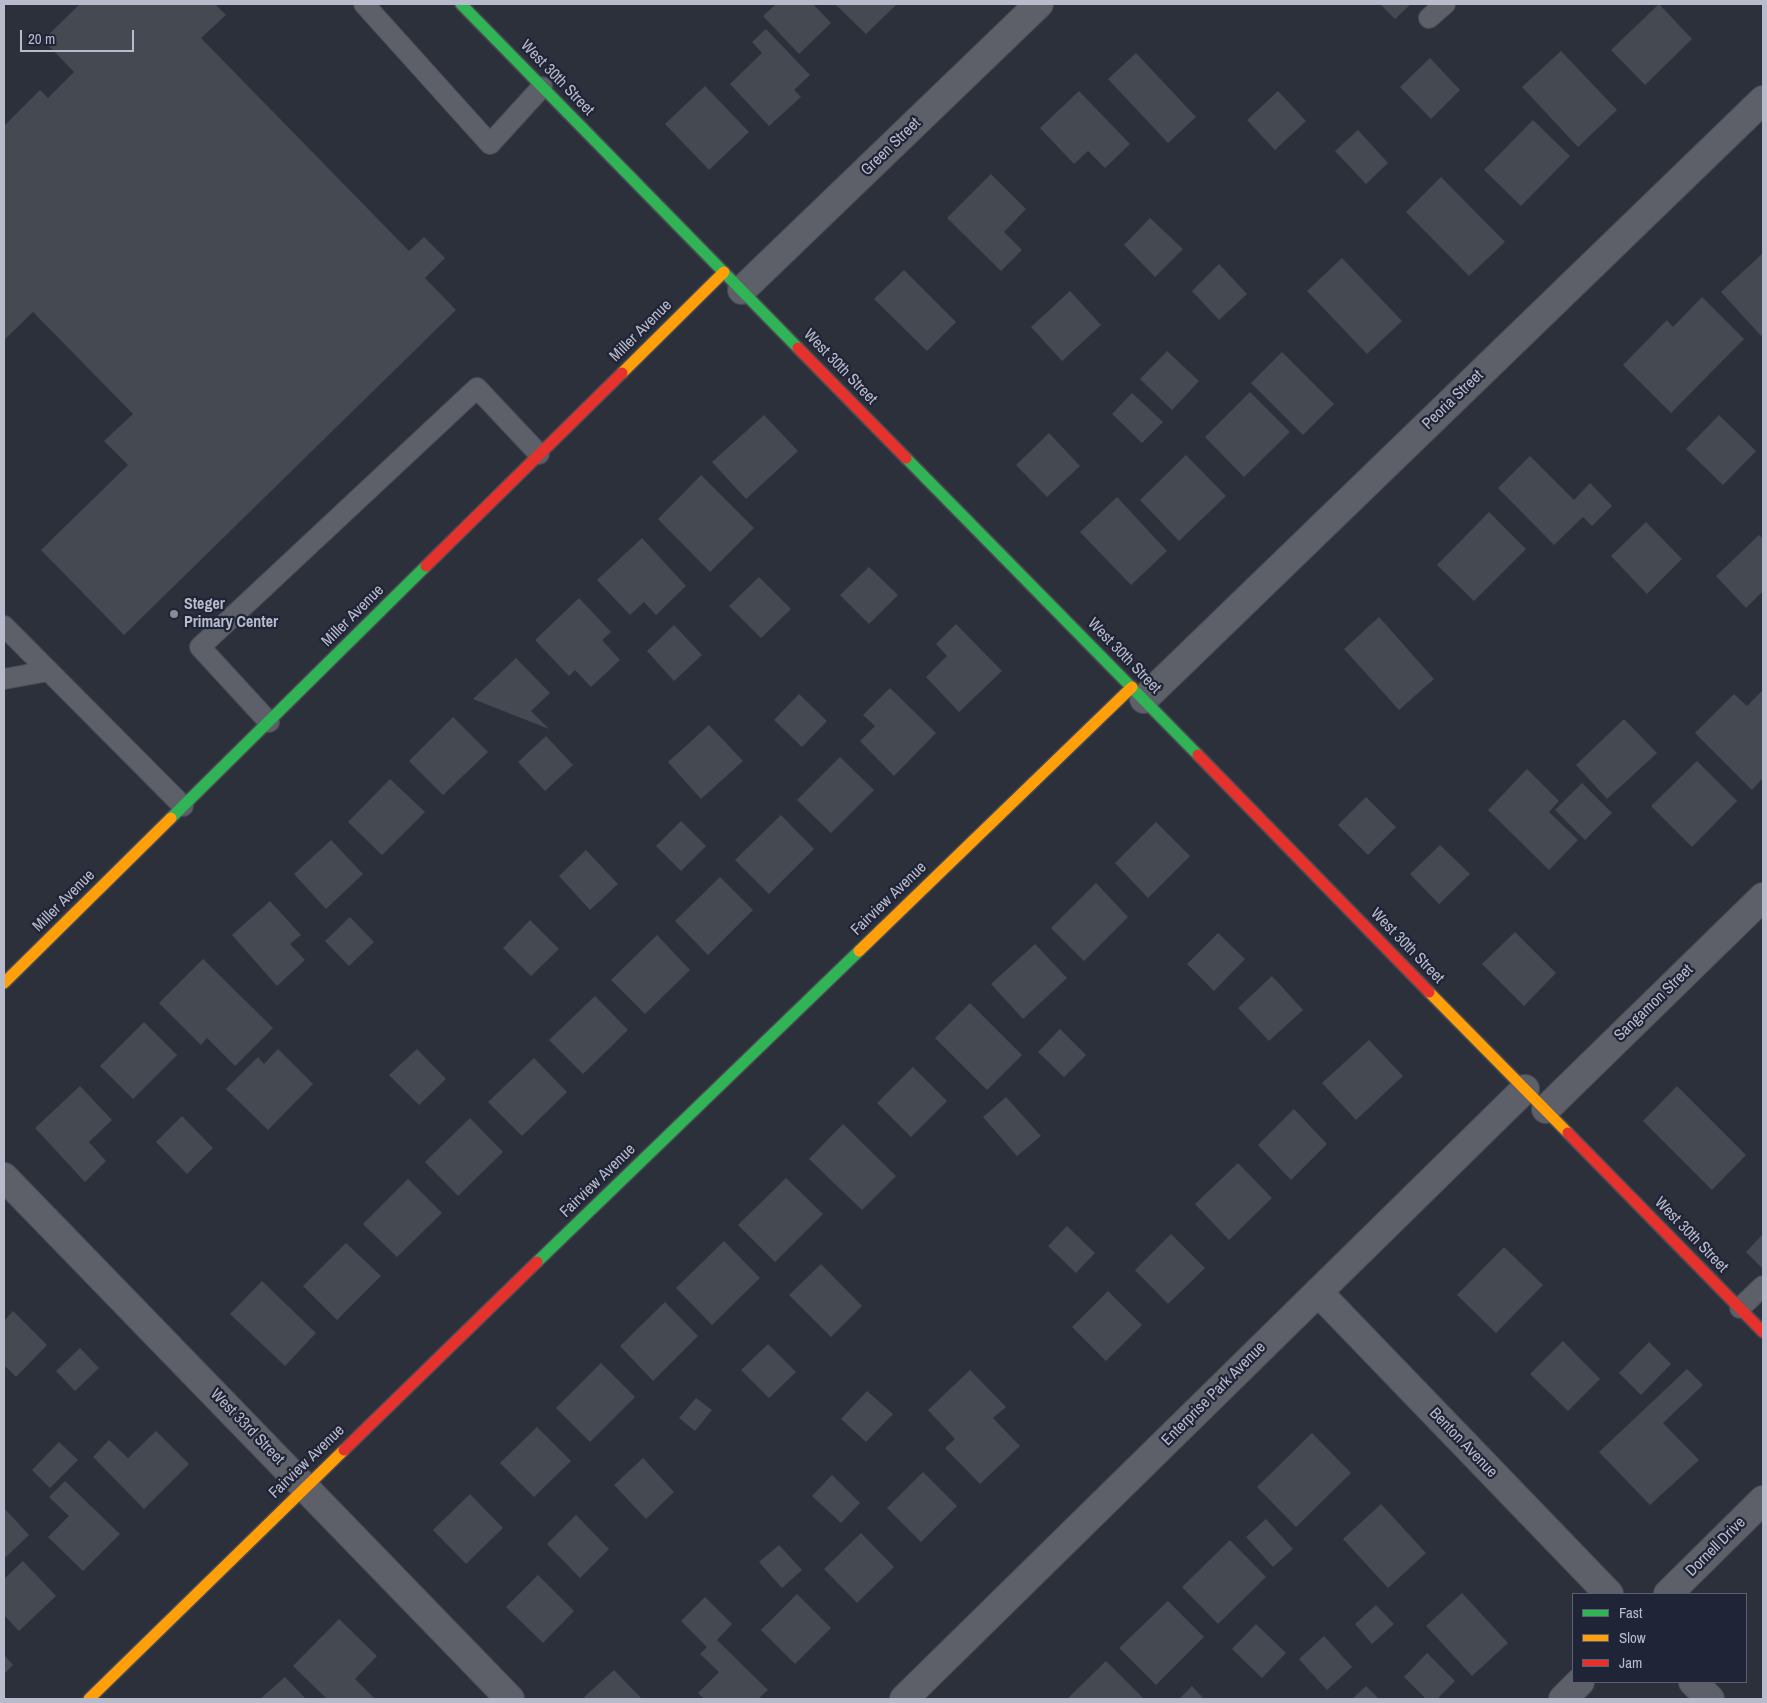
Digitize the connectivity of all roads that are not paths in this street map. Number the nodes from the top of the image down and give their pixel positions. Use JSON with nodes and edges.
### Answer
{"nodes":[{"id":1,"x":364,"y":4,"type":"edge"},
{"id":2,"x":461,"y":4,"type":"edge"},
{"id":3,"x":1040,"y":4,"type":"edge"},
{"id":4,"x":1445,"y":4,"type":"edge"},
{"id":5,"x":1429,"y":18,"type":"dead end"},
{"id":6,"x":542,"y":87,"type":"junction"},
{"id":7,"x":1763,"y":100,"type":"edge"},
{"id":8,"x":733,"y":281,"type":"junction"},
{"id":9,"x":539,"y":454,"type":"junction"},
{"id":10,"x":4,"y":626,"type":"edge"},
{"id":11,"x":48,"y":671,"type":"junction"},
{"id":12,"x":4,"y":679,"type":"edge"},
{"id":13,"x":1138,"y":693,"type":"junction"},
{"id":14,"x":269,"y":722,"type":"junction"},
{"id":15,"x":183,"y":806,"type":"junction"},
{"id":16,"x":1763,"y":897,"type":"edge"},
{"id":17,"x":4,"y":983,"type":"edge"},
{"id":18,"x":1525,"y":1089,"type":"junction"},
{"id":19,"x":1546,"y":1110,"type":"junction"},
{"id":20,"x":4,"y":1177,"type":"edge"},
{"id":21,"x":1763,"y":1286,"type":"edge"},
{"id":22,"x":1318,"y":1292,"type":"junction"},
{"id":23,"x":1740,"y":1308,"type":"junction"},
{"id":24,"x":1763,"y":1332,"type":"edge"},
{"id":25,"x":305,"y":1487,"type":"junction"},
{"id":26,"x":1763,"y":1500,"type":"edge"},
{"id":27,"x":1608,"y":1593,"type":"edge"},
{"id":28,"x":1669,"y":1593,"type":"edge"},
{"id":29,"x":1579,"y":1683,"type":"edge"},
{"id":30,"x":1694,"y":1683,"type":"edge"},
{"id":31,"x":89,"y":1699,"type":"edge"},
{"id":32,"x":510,"y":1699,"type":"edge"},
{"id":33,"x":904,"y":1699,"type":"edge"},
{"id":34,"x":1563,"y":1699,"type":"edge"},
{"id":35,"x":1710,"y":1699,"type":"edge"}],
"edges":[{"from":1,"to":6,"type":"lane"},
{"from":2,"to":6,"type":"street","name":"West 30th Street"},
{"from":3,"to":8,"type":"street","name":"Green Street"},
{"from":4,"to":5,"type":"lane"},
{"from":6,"to":8,"type":"street","name":"West 30th Street"},
{"from":7,"to":13,"type":"street","name":"Peoria Street"},
{"from":8,"to":9,"type":"street","name":"Miller Avenue"},
{"from":8,"to":13,"type":"street","name":"West 30th Street"},
{"from":9,"to":14,"type":"street","name":"Miller Avenue"},
{"from":9,"to":14,"type":"lane"},
{"from":10,"to":11,"type":"lane"},
{"from":11,"to":12,"type":"lane"},
{"from":11,"to":15,"type":"lane"},
{"from":13,"to":18,"type":"street","name":"West 30th Street"},
{"from":13,"to":25,"type":"street","name":"Fairview Avenue"},
{"from":14,"to":15,"type":"street","name":"Miller Avenue"},
{"from":15,"to":17,"type":"street","name":"Miller Avenue"},
{"from":16,"to":19,"type":"street","name":"Sangamon Street"},
{"from":18,"to":19,"type":"street","name":"West 30th Street"},
{"from":18,"to":22,"type":"street","name":"Enterprise Park Avenue"},
{"from":19,"to":23,"type":"street","name":"West 30th Street"},
{"from":20,"to":25,"type":"street","name":"West 33rd Street"},
{"from":21,"to":23,"type":"lane"},
{"from":22,"to":27,"type":"street","name":"Benton Avenue"},
{"from":22,"to":33,"type":"street","name":"Enterprise Park Avenue"},
{"from":23,"to":24,"type":"street","name":"West 30th Street"},
{"from":25,"to":31,"type":"street","name":"Fairview Avenue"},
{"from":25,"to":32,"type":"street","name":"West 33rd Street"},
{"from":26,"to":28,"type":"street","name":"Dornell Drive"},
{"from":29,"to":34,"type":"street"},
{"from":30,"to":35,"type":"street"}]}
